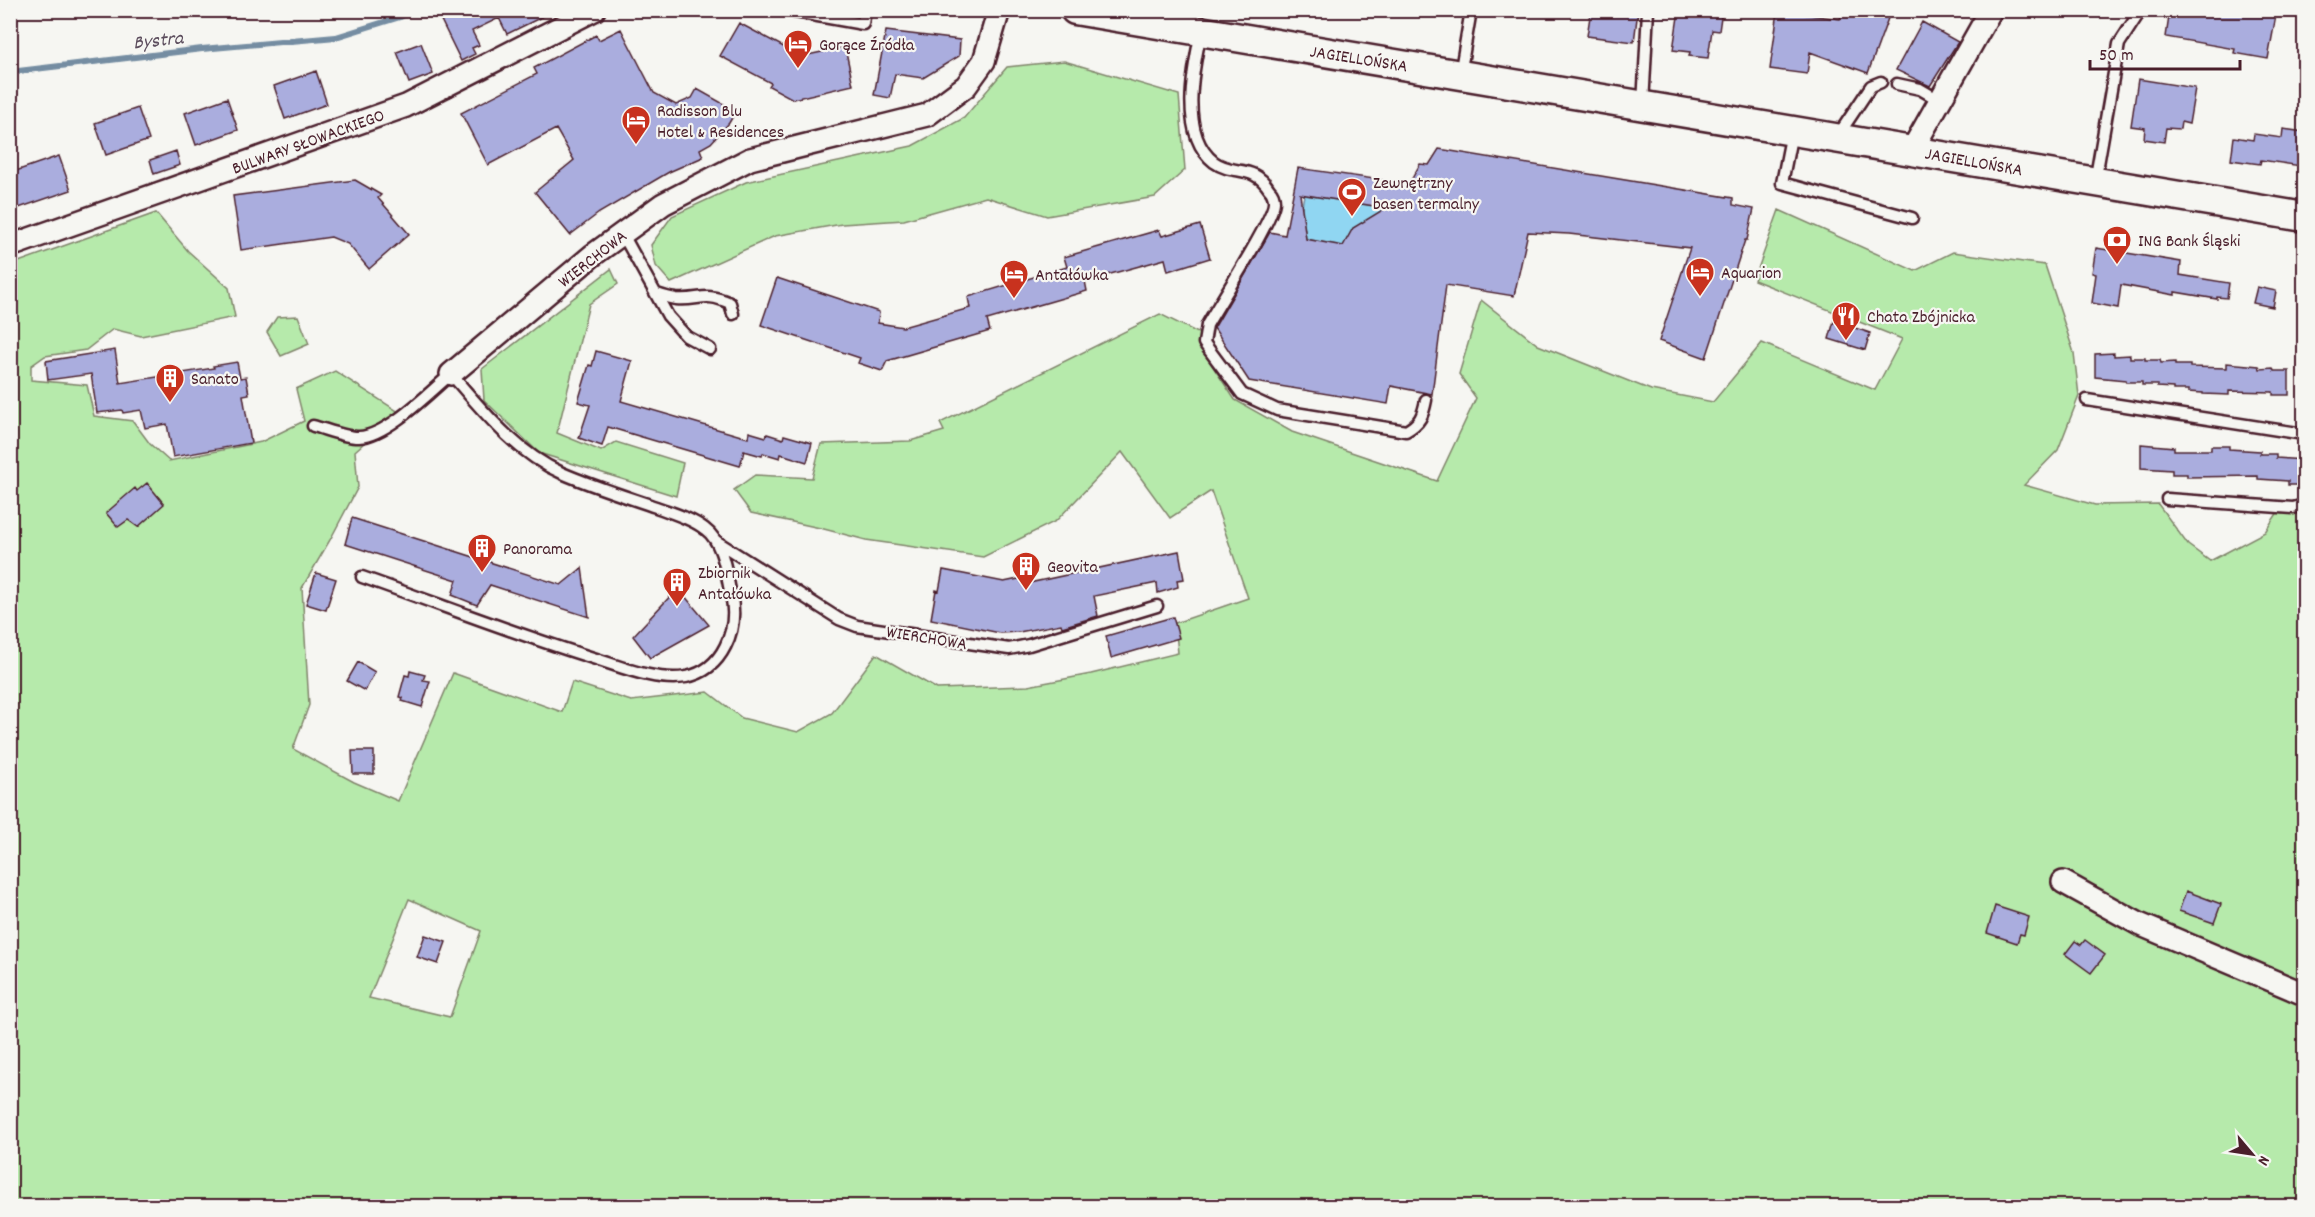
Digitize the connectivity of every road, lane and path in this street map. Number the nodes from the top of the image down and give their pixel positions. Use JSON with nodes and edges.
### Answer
{"nodes":[{"id":1,"x":784,"y":10,"type":"edge"},
{"id":2,"x":866,"y":10,"type":"edge"},
{"id":3,"x":999,"y":10,"type":"edge"},
{"id":4,"x":1075,"y":10,"type":"edge"},
{"id":5,"x":1471,"y":10,"type":"edge"},
{"id":6,"x":1648,"y":10,"type":"edge"},
{"id":7,"x":1991,"y":10,"type":"edge"},
{"id":8,"x":2141,"y":10,"type":"edge"},
{"id":9,"x":586,"y":12,"type":"edge"},
{"id":10,"x":1201,"y":32,"type":"junction"},
{"id":11,"x":1460,"y":75,"type":"junction"},
{"id":12,"x":1881,"y":82,"type":"dead end"},
{"id":13,"x":1897,"y":84,"type":"dead end"},
{"id":14,"x":1939,"y":100,"type":"junction"},
{"id":15,"x":1643,"y":106,"type":"junction"},
{"id":16,"x":1792,"y":132,"type":"junction"},
{"id":17,"x":1836,"y":139,"type":"junction"},
{"id":18,"x":1912,"y":150,"type":"junction"},
{"id":19,"x":2095,"y":183,"type":"junction"},
{"id":20,"x":2304,"y":217,"type":"edge"},
{"id":21,"x":1912,"y":218,"type":"dead end"},
{"id":22,"x":622,"y":233,"type":"junction"},
{"id":23,"x":10,"y":246,"type":"edge"},
{"id":24,"x":657,"y":294,"type":"junction"},
{"id":25,"x":733,"y":314,"type":"dead end"},
{"id":26,"x":710,"y":350,"type":"dead end"},
{"id":27,"x":451,"y":374,"type":"junction"},
{"id":28,"x":1426,"y":400,"type":"dead end"},
{"id":29,"x":2087,"y":400,"type":"dead end"},
{"id":30,"x":313,"y":426,"type":"dead end"},
{"id":31,"x":2304,"y":434,"type":"edge"},
{"id":32,"x":2167,"y":499,"type":"dead end"},
{"id":33,"x":2304,"y":505,"type":"edge"},
{"id":34,"x":715,"y":541,"type":"junction"},
{"id":35,"x":362,"y":577,"type":"dead end"},
{"id":36,"x":1157,"y":606,"type":"dead end"},
{"id":37,"x":2063,"y":882,"type":"dead end"},
{"id":38,"x":2304,"y":994,"type":"edge"}],
"edges":[{"from":1,"to":2,"type":"lane"},
{"from":3,"to":22,"type":"street","name":"WIERCHOWA"},
{"from":4,"to":10,"type":"street","name":"JAGIELLOŃSKA"},
{"from":5,"to":11,"type":"lane"},
{"from":6,"to":15,"type":"lane"},
{"from":7,"to":14,"type":"street"},
{"from":8,"to":19,"type":"lane"},
{"from":9,"to":23,"type":"street","name":"BULWARY SŁOWACKIEGO"},
{"from":10,"to":11,"type":"street","name":"JAGIELLOŃSKA"},
{"from":10,"to":28,"type":"lane"},
{"from":11,"to":15,"type":"street","name":"JAGIELLOŃSKA"},
{"from":12,"to":17,"type":"lane"},
{"from":13,"to":14,"type":"lane"},
{"from":14,"to":18,"type":"street"},
{"from":15,"to":16,"type":"street","name":"JAGIELLOŃSKA"},
{"from":16,"to":17,"type":"street","name":"JAGIELLOŃSKA"},
{"from":16,"to":21,"type":"lane"},
{"from":17,"to":18,"type":"street","name":"JAGIELLOŃSKA"},
{"from":18,"to":19,"type":"street","name":"JAGIELLOŃSKA"},
{"from":19,"to":20,"type":"street","name":"JAGIELLOŃSKA"},
{"from":22,"to":24,"type":"lane"},
{"from":22,"to":27,"type":"street","name":"WIERCHOWA"},
{"from":24,"to":25,"type":"lane"},
{"from":24,"to":26,"type":"lane"},
{"from":27,"to":30,"type":"lane"},
{"from":27,"to":34,"type":"lane","name":"WIERCHOWA"},
{"from":29,"to":31,"type":"lane"},
{"from":32,"to":33,"type":"lane"},
{"from":34,"to":35,"type":"lane"},
{"from":34,"to":36,"type":"lane","name":"WIERCHOWA"},
{"from":37,"to":38,"type":"street"}]}
